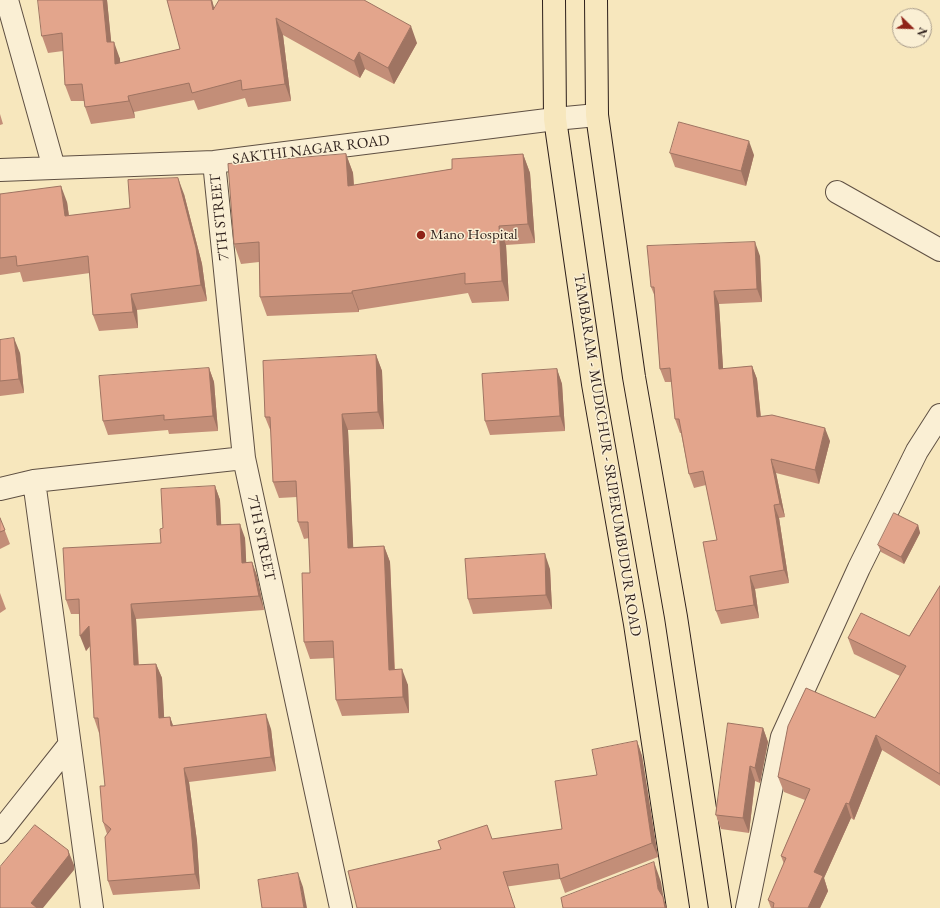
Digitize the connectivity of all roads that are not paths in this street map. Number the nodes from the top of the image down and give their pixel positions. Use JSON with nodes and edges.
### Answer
{"nodes":[{"id":1,"x":6,"y":0,"type":"edge"},
{"id":2,"x":554,"y":0,"type":"edge"},
{"id":3,"x":596,"y":0,"type":"edge"},
{"id":4,"x":597,"y":115,"type":"junction"},
{"id":5,"x":555,"y":119,"type":"junction"},
{"id":6,"x":214,"y":162,"type":"junction"},
{"id":7,"x":54,"y":168,"type":"junction"},
{"id":8,"x":0,"y":170,"type":"edge"},
{"id":9,"x":837,"y":192,"type":"dead end"},
{"id":10,"x":940,"y":250,"type":"edge"},
{"id":11,"x":940,"y":415,"type":"edge"},
{"id":12,"x":244,"y":458,"type":"junction"},
{"id":13,"x":34,"y":481,"type":"junction"},
{"id":14,"x":0,"y":489,"type":"edge"},
{"id":15,"x":70,"y":745,"type":"junction"},
{"id":16,"x":0,"y":832,"type":"edge"},
{"id":17,"x":671,"y":865,"type":"junction"},
{"id":18,"x":649,"y":873,"type":"edge"},
{"id":19,"x":92,"y":908,"type":"edge"},
{"id":20,"x":341,"y":908,"type":"edge"},
{"id":21,"x":678,"y":908,"type":"edge"},
{"id":22,"x":720,"y":908,"type":"edge"},
{"id":23,"x":747,"y":908,"type":"edge"}],
"edges":[{"from":1,"to":7,"type":"street"},
{"from":2,"to":5,"type":"main road","name":"TAMBARAM - MUDICHUR - SRIPERUMBUDUR ROAD"},
{"from":3,"to":4,"type":"main road"},
{"from":4,"to":5,"type":"street","name":"SAKTHI NAGAR ROAD"},
{"from":4,"to":22,"type":"main road"},
{"from":5,"to":6,"type":"street","name":"SAKTHI NAGAR ROAD"},
{"from":5,"to":17,"type":"main road","name":"TAMBARAM - MUDICHUR - SRIPERUMBUDUR ROAD"},
{"from":6,"to":7,"type":"street","name":"SAKTHI NAGAR ROAD"},
{"from":6,"to":12,"type":"street","name":"7TH STREET"},
{"from":7,"to":8,"type":"street","name":"SAKTHI NAGAR ROAD"},
{"from":9,"to":10,"type":"street"},
{"from":11,"to":23,"type":"street"},
{"from":12,"to":13,"type":"street"},
{"from":12,"to":20,"type":"street","name":"7TH STREET"},
{"from":13,"to":14,"type":"street"},
{"from":13,"to":15,"type":"street"},
{"from":15,"to":16,"type":"street"},
{"from":15,"to":19,"type":"street"},
{"from":17,"to":18,"type":"street"},
{"from":17,"to":21,"type":"main road","name":"TAMBARAM - MUDICHUR - SRIPERUMBUDUR ROAD"}]}
